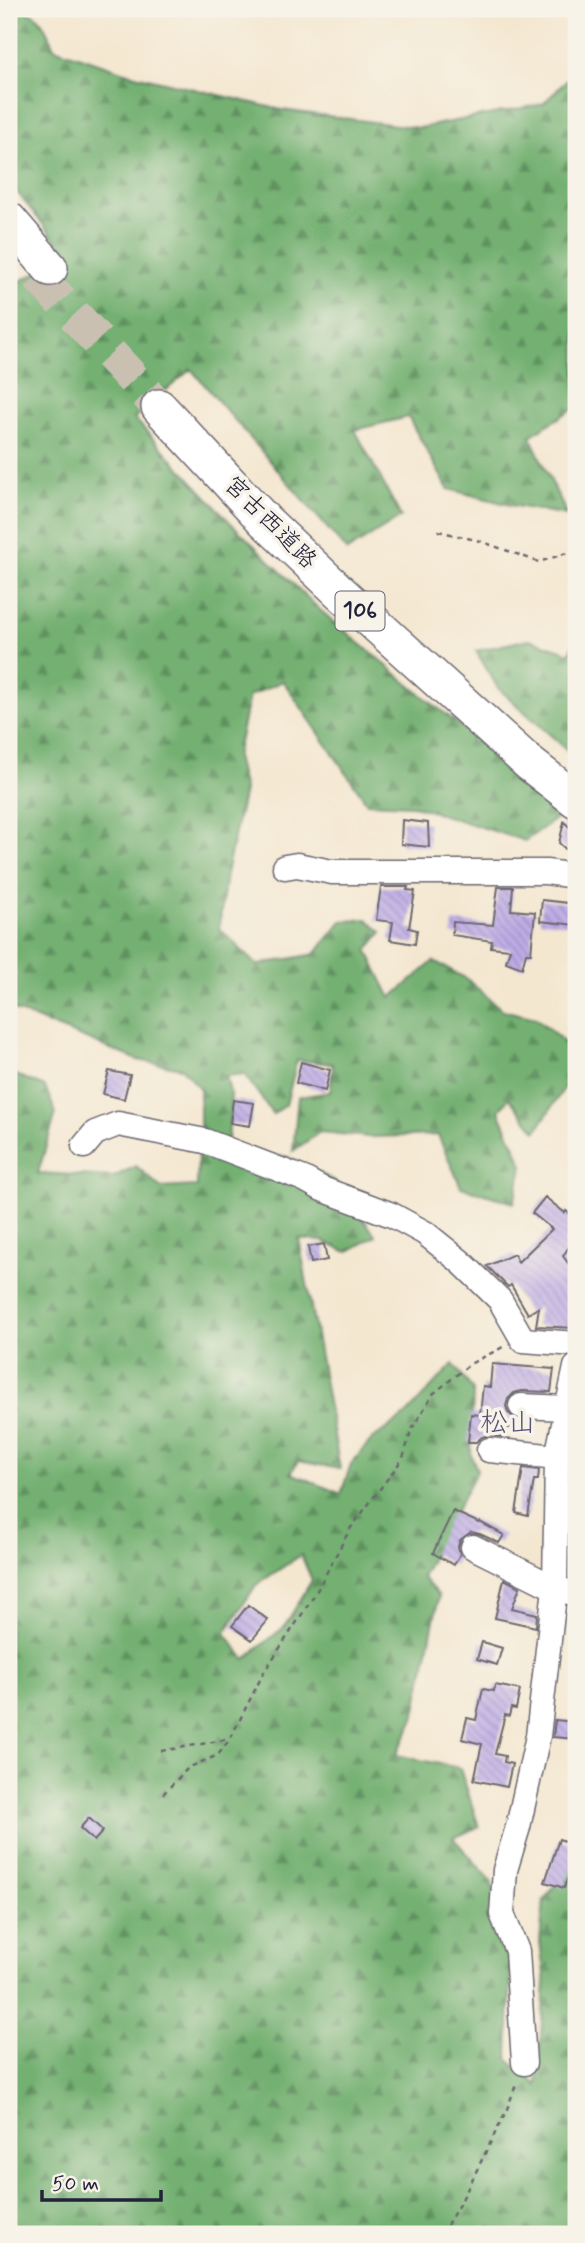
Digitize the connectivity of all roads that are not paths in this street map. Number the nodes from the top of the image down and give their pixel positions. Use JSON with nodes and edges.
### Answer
{"nodes":[{"id":1,"x":9,"y":220,"type":"edge"},
{"id":2,"x":9,"y":244,"type":"edge"},
{"id":3,"x":576,"y":778,"type":"edge"},
{"id":4,"x":576,"y":800,"type":"edge"},
{"id":5,"x":285,"y":867,"type":"dead end"},
{"id":6,"x":576,"y":876,"type":"edge"},
{"id":7,"x":84,"y":1146,"type":"dead end"},
{"id":8,"x":576,"y":1344,"type":"edge"},
{"id":9,"x":576,"y":1367,"type":"edge"},
{"id":10,"x":522,"y":1406,"type":"dead end"},
{"id":11,"x":566,"y":1408,"type":"junction"},
{"id":12,"x":489,"y":1450,"type":"dead end"},
{"id":13,"x":557,"y":1457,"type":"junction"},
{"id":14,"x":473,"y":1547,"type":"dead end"},
{"id":15,"x":566,"y":1591,"type":"edge"},
{"id":16,"x":524,"y":2063,"type":"road end"}],
"edges":[{"from":1,"to":2,"type":"highway"},
{"from":3,"to":4,"type":"highway","name":"宮古西道路","number":"106"},
{"from":5,"to":6,"type":"street"},
{"from":7,"to":8,"type":"street"},
{"from":9,"to":11,"type":"street"},
{"from":10,"to":11,"type":"street"},
{"from":11,"to":13,"type":"street"},
{"from":12,"to":13,"type":"street"},
{"from":13,"to":15,"type":"street"},
{"from":14,"to":15,"type":"street"},
{"from":15,"to":16,"type":"street"}]}
